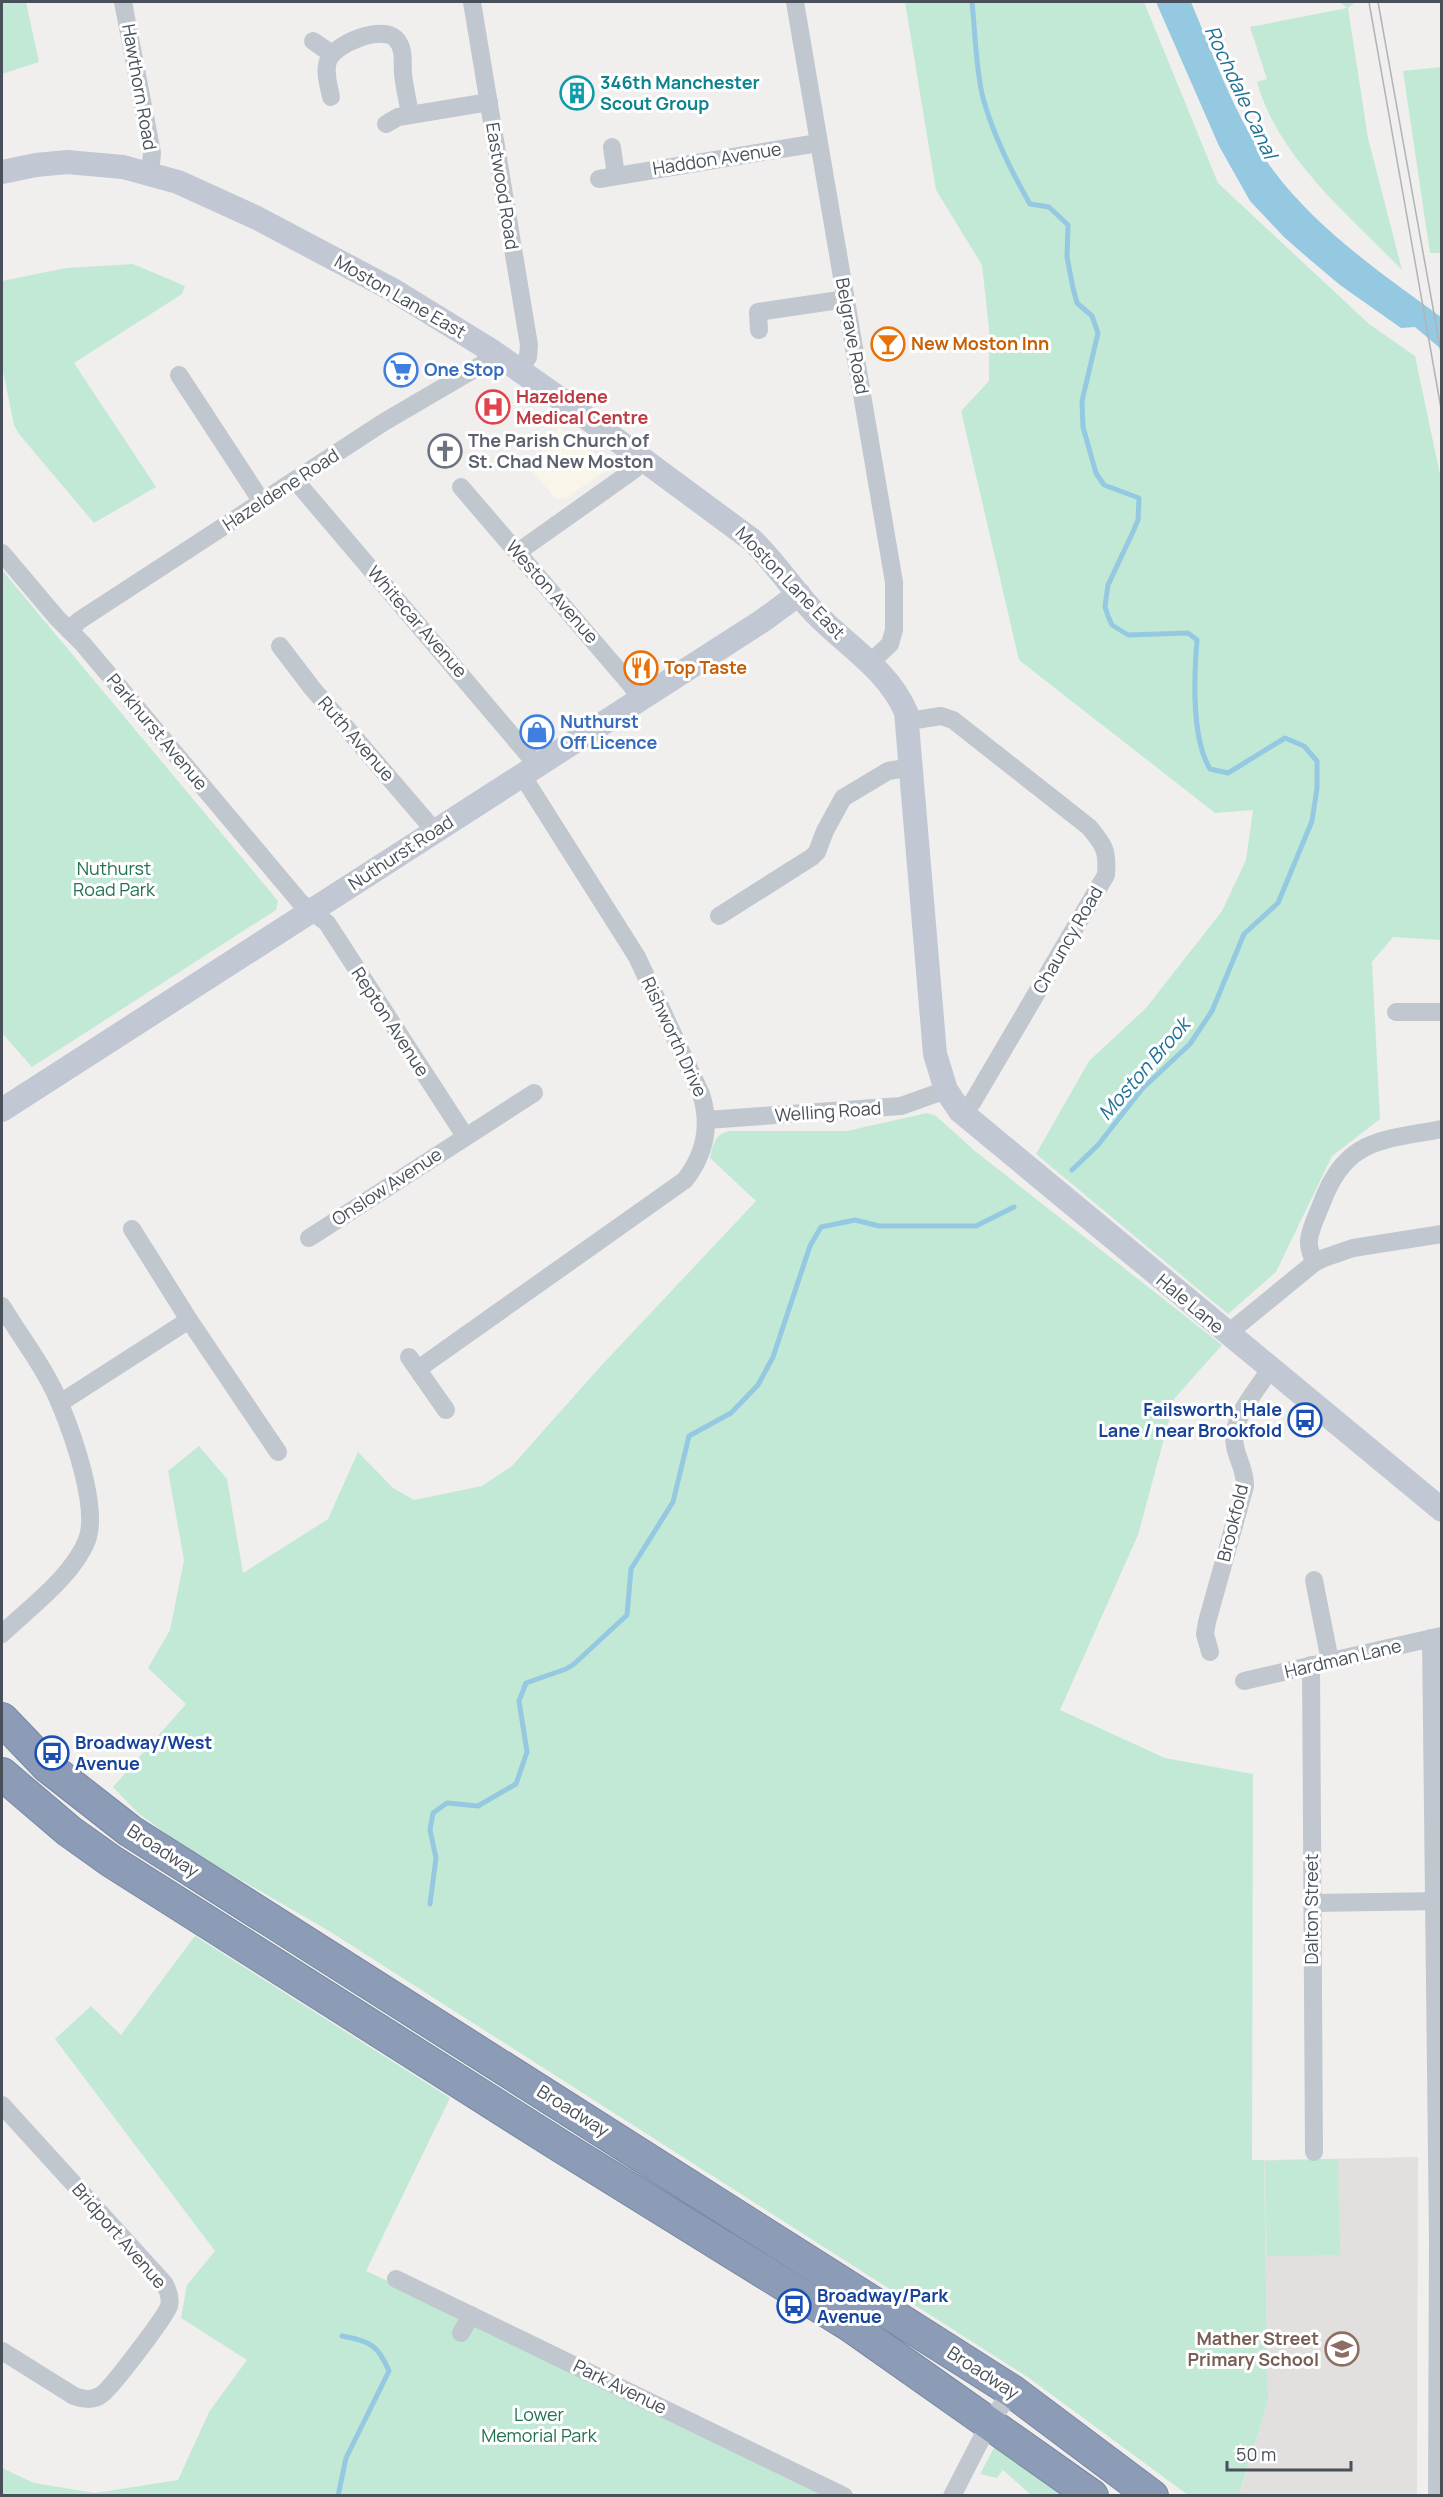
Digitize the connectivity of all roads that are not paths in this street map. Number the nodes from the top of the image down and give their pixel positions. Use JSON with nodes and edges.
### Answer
{"nodes":[{"id":1,"x":123,"y":2,"type":"edge"},
{"id":2,"x":472,"y":2,"type":"edge"},
{"id":3,"x":795,"y":2,"type":"edge"},
{"id":4,"x":313,"y":41,"type":"dead end"},
{"id":5,"x":332,"y":54,"type":"junction"},
{"id":6,"x":331,"y":97,"type":"dead end"},
{"id":7,"x":489,"y":102,"type":"junction"},
{"id":8,"x":410,"y":114,"type":"junction"},
{"id":9,"x":386,"y":124,"type":"dead end"},
{"id":10,"x":818,"y":143,"type":"junction"},
{"id":11,"x":612,"y":147,"type":"dead end"},
{"id":12,"x":2,"y":172,"type":"edge"},
{"id":13,"x":150,"y":173,"type":"junction"},
{"id":14,"x":846,"y":299,"type":"junction"},
{"id":15,"x":759,"y":330,"type":"dead end"},
{"id":16,"x":492,"y":351,"type":"junction"},
{"id":17,"x":520,"y":369,"type":"junction"},
{"id":18,"x":179,"y":375,"type":"dead end"},
{"id":19,"x":643,"y":459,"type":"junction"},
{"id":20,"x":296,"y":480,"type":"junction"},
{"id":21,"x":461,"y":487,"type":"dead end"},
{"id":22,"x":262,"y":502,"type":"junction"},
{"id":23,"x":518,"y":552,"type":"junction"},
{"id":24,"x":2,"y":553,"type":"edge"},
{"id":25,"x":799,"y":594,"type":"junction"},
{"id":26,"x":69,"y":630,"type":"junction"},
{"id":27,"x":280,"y":646,"type":"dead end"},
{"id":28,"x":870,"y":663,"type":"junction"},
{"id":29,"x":640,"y":699,"type":"junction"},
{"id":30,"x":909,"y":722,"type":"junction"},
{"id":31,"x":912,"y":767,"type":"junction"},
{"id":32,"x":529,"y":770,"type":"junction"},
{"id":33,"x":433,"y":832,"type":"junction"},
{"id":34,"x":312,"y":911,"type":"junction"},
{"id":35,"x":721,"y":918,"type":"dead end"},
{"id":36,"x":1396,"y":1012,"type":"dead end"},
{"id":37,"x":1442,"y":1012,"type":"edge"},
{"id":38,"x":946,"y":1090,"type":"junction"},
{"id":39,"x":534,"y":1093,"type":"dead end"},
{"id":40,"x":2,"y":1110,"type":"edge"},
{"id":41,"x":960,"y":1111,"type":"junction"},
{"id":42,"x":707,"y":1120,"type":"junction"},
{"id":43,"x":1442,"y":1129,"type":"edge"},
{"id":44,"x":465,"y":1136,"type":"junction"},
{"id":45,"x":132,"y":1229,"type":"dead end"},
{"id":46,"x":1442,"y":1234,"type":"edge"},
{"id":47,"x":309,"y":1238,"type":"dead end"},
{"id":48,"x":1314,"y":1263,"type":"junction"},
{"id":49,"x":2,"y":1306,"type":"edge"},
{"id":50,"x":189,"y":1320,"type":"junction"},
{"id":51,"x":1228,"y":1335,"type":"junction"},
{"id":52,"x":1271,"y":1368,"type":"junction"},
{"id":53,"x":60,"y":1403,"type":"junction"},
{"id":54,"x":446,"y":1410,"type":"dead end"},
{"id":55,"x":279,"y":1452,"type":"dead end"},
{"id":56,"x":1442,"y":1510,"type":"edge"},
{"id":57,"x":1314,"y":1580,"type":"dead end"},
{"id":58,"x":2,"y":1634,"type":"edge"},
{"id":59,"x":1436,"y":1637,"type":"edge"},
{"id":60,"x":1212,"y":1646,"type":"dead end"},
{"id":61,"x":1330,"y":1661,"type":"junction"},
{"id":62,"x":1311,"y":1665,"type":"junction"},
{"id":63,"x":1244,"y":1681,"type":"dead end"},
{"id":64,"x":2,"y":1719,"type":"edge"},
{"id":65,"x":2,"y":1773,"type":"edge"},
{"id":66,"x":1438,"y":1901,"type":"edge"},
{"id":67,"x":1312,"y":1903,"type":"junction"},
{"id":68,"x":415,"y":2012,"type":"junction"},
{"id":69,"x":396,"y":2042,"type":"junction"},
{"id":70,"x":2,"y":2105,"type":"edge"},
{"id":71,"x":1314,"y":2152,"type":"dead end"},
{"id":72,"x":396,"y":2279,"type":"dead end"},
{"id":73,"x":471,"y":2315,"type":"junction"},
{"id":74,"x":461,"y":2333,"type":"dead end"},
{"id":75,"x":2,"y":2352,"type":"edge"},
{"id":76,"x":1012,"y":2391,"type":"junction"},
{"id":77,"x":990,"y":2422,"type":"junction"},
{"id":78,"x":844,"y":2496,"type":"edge"},
{"id":79,"x":952,"y":2496,"type":"edge"},
{"id":80,"x":1092,"y":2496,"type":"edge"},
{"id":81,"x":1152,"y":2496,"type":"edge"},
{"id":82,"x":1437,"y":2496,"type":"edge"}],
"edges":[{"from":1,"to":13,"type":"street","name":"Hawthorn Road"},
{"from":2,"to":7,"type":"street","name":"Eastwood Road"},
{"from":3,"to":10,"type":"street","name":"Belgrave Road"},
{"from":4,"to":5,"type":"street"},
{"from":5,"to":6,"type":"street"},
{"from":5,"to":8,"type":"street"},
{"from":7,"to":8,"type":"street"},
{"from":7,"to":17,"type":"street","name":"Eastwood Road"},
{"from":8,"to":9,"type":"street"},
{"from":10,"to":11,"type":"street","name":"Haddon Avenue"},
{"from":10,"to":14,"type":"street","name":"Belgrave Road"},
{"from":12,"to":13,"type":"street","name":"Moston Lane East"},
{"from":13,"to":16,"type":"street","name":"Moston Lane East"},
{"from":14,"to":15,"type":"street"},
{"from":14,"to":28,"type":"street","name":"Belgrave Road"},
{"from":16,"to":17,"type":"street","name":"Moston Lane East"},
{"from":16,"to":20,"type":"street","name":"Hazeldene Road"},
{"from":17,"to":19,"type":"street","name":"Moston Lane East"},
{"from":18,"to":22,"type":"street"},
{"from":19,"to":23,"type":"street"},
{"from":19,"to":25,"type":"street","name":"Moston Lane East"},
{"from":20,"to":22,"type":"street","name":"Hazeldene Road"},
{"from":20,"to":32,"type":"street","name":"Whitecar Avenue"},
{"from":21,"to":23,"type":"street","name":"Weston Avenue"},
{"from":22,"to":26,"type":"street","name":"Hazeldene Road"},
{"from":23,"to":29,"type":"street","name":"Weston Avenue"},
{"from":24,"to":26,"type":"street","name":"Parkhurst Avenue"},
{"from":25,"to":28,"type":"street","name":"Moston Lane East"},
{"from":25,"to":29,"type":"street","name":"Nuthurst Road"},
{"from":26,"to":34,"type":"street","name":"Parkhurst Avenue"},
{"from":27,"to":33,"type":"street","name":"Ruth Avenue"},
{"from":28,"to":30,"type":"street","name":"Moston Lane East"},
{"from":29,"to":32,"type":"street","name":"Nuthurst Road"},
{"from":30,"to":31,"type":"street","name":"Moston Lane East"},
{"from":30,"to":41,"type":"street","name":"Chauncy Road"},
{"from":31,"to":35,"type":"street"},
{"from":31,"to":38,"type":"street","name":"Moston Lane East"},
{"from":32,"to":33,"type":"street","name":"Nuthurst Road"},
{"from":32,"to":42,"type":"street","name":"Rishworth Drive"},
{"from":33,"to":34,"type":"street","name":"Nuthurst Road"},
{"from":34,"to":40,"type":"street","name":"Nuthurst Road"},
{"from":34,"to":44,"type":"street","name":"Repton Avenue"},
{"from":36,"to":37,"type":"street"},
{"from":38,"to":41,"type":"street","name":"Hale Lane"},
{"from":38,"to":42,"type":"street","name":"Welling Road"},
{"from":39,"to":44,"type":"street","name":"Onslow Avenue"},
{"from":41,"to":51,"type":"street","name":"Hale Lane"},
{"from":42,"to":54,"type":"street","name":"Rishworth Drive"},
{"from":43,"to":48,"type":"street"},
{"from":44,"to":47,"type":"street","name":"Onslow Avenue"},
{"from":45,"to":50,"type":"street"},
{"from":46,"to":48,"type":"street"},
{"from":48,"to":51,"type":"street"},
{"from":49,"to":53,"type":"street"},
{"from":50,"to":53,"type":"street"},
{"from":50,"to":55,"type":"street"},
{"from":51,"to":52,"type":"street","name":"Hale Lane"},
{"from":52,"to":56,"type":"street","name":"Hale Lane"},
{"from":52,"to":60,"type":"street","name":"Brookfold"},
{"from":53,"to":58,"type":"street"},
{"from":57,"to":61,"type":"street"},
{"from":59,"to":61,"type":"street","name":"Hardman Lane"},
{"from":59,"to":66,"type":"street"},
{"from":61,"to":62,"type":"street","name":"Hardman Lane"},
{"from":62,"to":63,"type":"street","name":"Hardman Lane"},
{"from":62,"to":67,"type":"street","name":"Dalton Street"},
{"from":64,"to":68,"type":"highway","name":"Broadway"},
{"from":65,"to":69,"type":"highway","name":"Broadway"},
{"from":66,"to":67,"type":"street"},
{"from":66,"to":82,"type":"street"},
{"from":67,"to":71,"type":"street","name":"Dalton Street"},
{"from":68,"to":69,"type":"street"},
{"from":68,"to":76,"type":"highway","name":"Broadway"},
{"from":69,"to":77,"type":"highway","name":"Broadway"},
{"from":70,"to":75,"type":"street","name":"Bridport Avenue"},
{"from":72,"to":73,"type":"street","name":"Park Avenue"},
{"from":73,"to":74,"type":"street"},
{"from":73,"to":78,"type":"street","name":"Park Avenue"},
{"from":76,"to":77,"type":"street"},
{"from":76,"to":81,"type":"highway","name":"Broadway"},
{"from":77,"to":79,"type":"street"},
{"from":77,"to":80,"type":"highway","name":"Broadway"}]}
